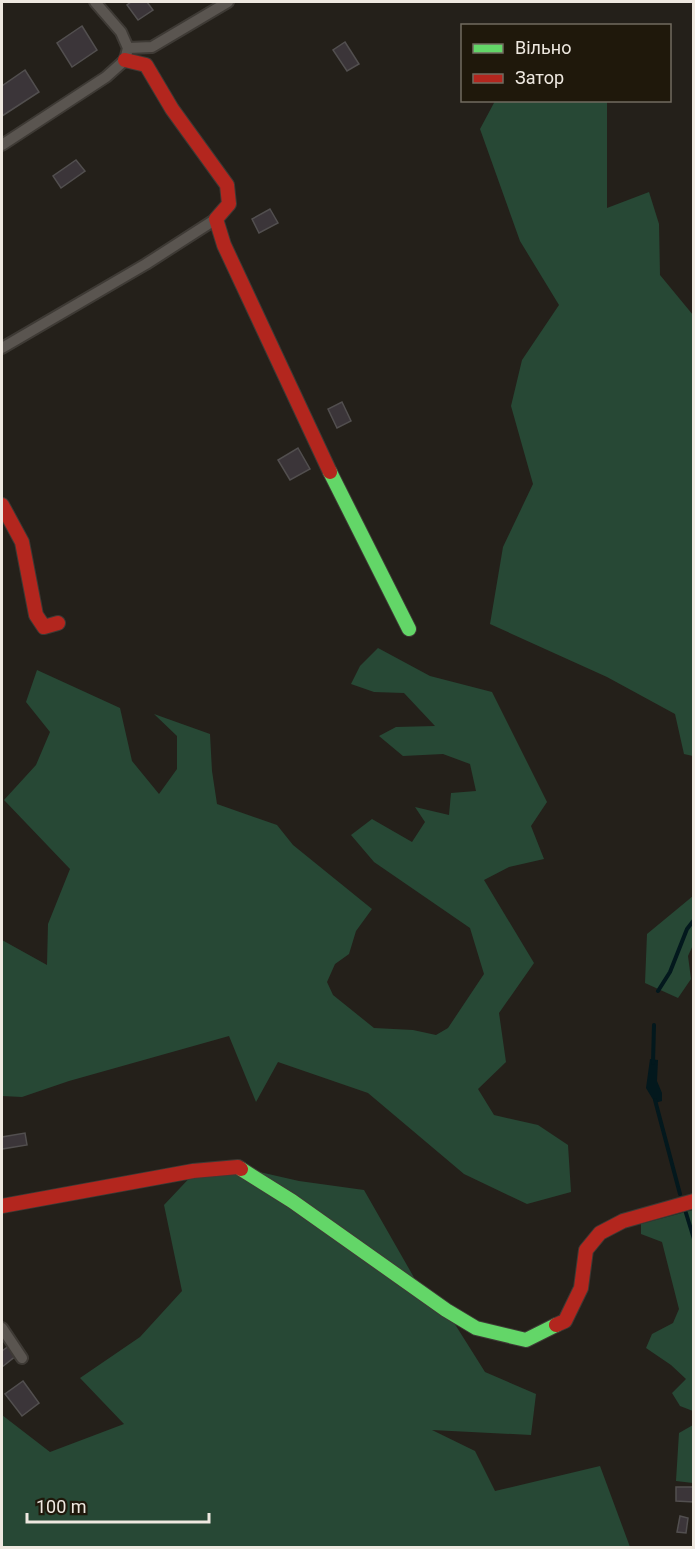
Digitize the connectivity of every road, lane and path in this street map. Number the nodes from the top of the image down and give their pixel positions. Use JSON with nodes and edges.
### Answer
{"nodes":[{"id":1,"x":95,"y":2,"type":"edge"},
{"id":2,"x":228,"y":2,"type":"edge"},
{"id":3,"x":127,"y":54,"type":"junction"},
{"id":4,"x":2,"y":145,"type":"edge"},
{"id":5,"x":216,"y":219,"type":"junction"},
{"id":6,"x":2,"y":348,"type":"edge"},
{"id":7,"x":2,"y":505,"type":"edge"},
{"id":8,"x":58,"y":623,"type":"dead end"},
{"id":9,"x":409,"y":629,"type":"dead end"},
{"id":10,"x":693,"y":1201,"type":"edge"},
{"id":11,"x":2,"y":1206,"type":"edge"},
{"id":12,"x":2,"y":1328,"type":"edge"},
{"id":13,"x":22,"y":1358,"type":"dead end"}],
"edges":[{"from":1,"to":3,"type":"street"},
{"from":2,"to":3,"type":"street"},
{"from":3,"to":4,"type":"street"},
{"from":3,"to":5,"type":"street"},
{"from":5,"to":6,"type":"street"},
{"from":5,"to":9,"type":"street"},
{"from":7,"to":8,"type":"street"},
{"from":10,"to":11,"type":"street"},
{"from":12,"to":13,"type":"street"}]}
